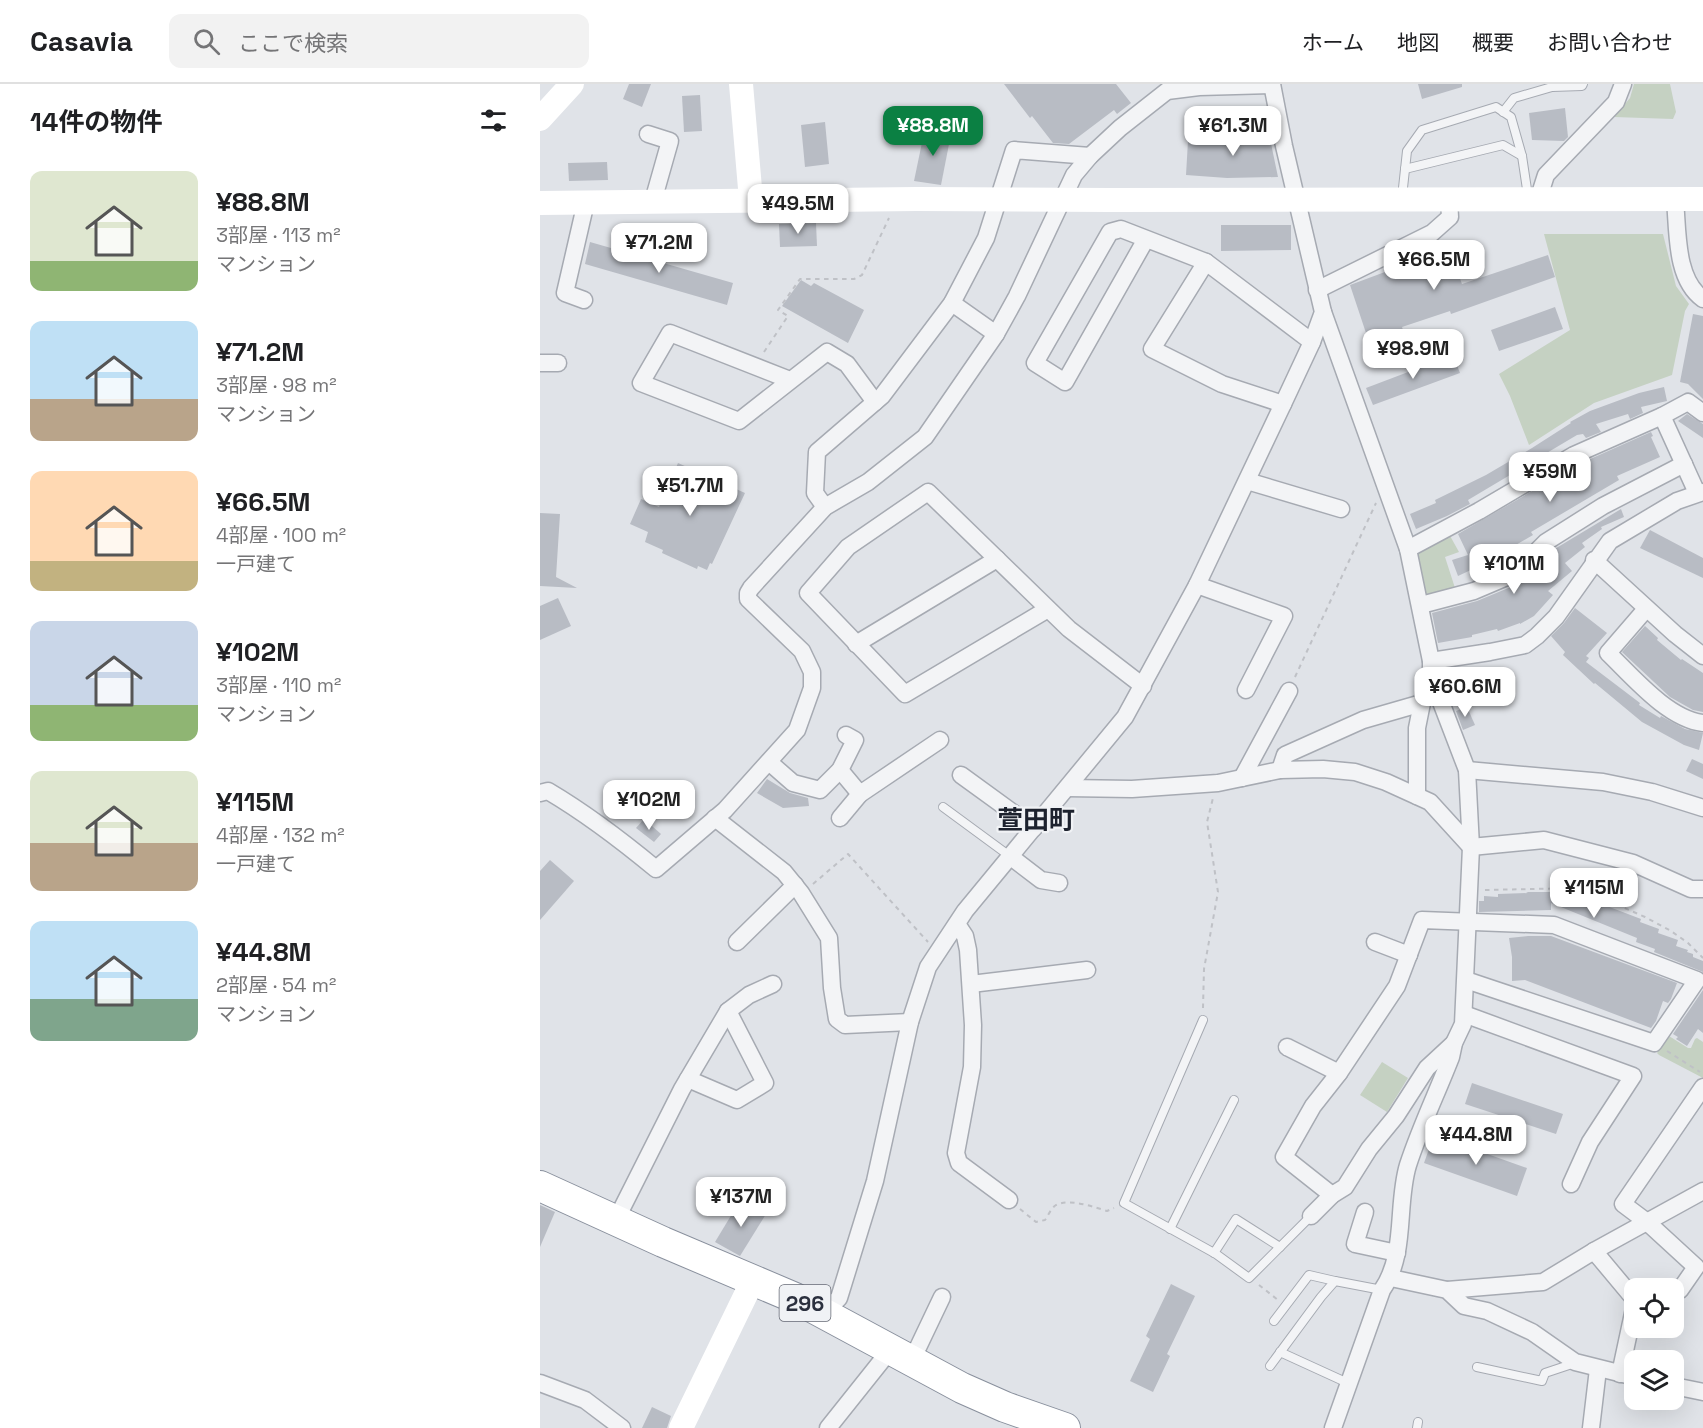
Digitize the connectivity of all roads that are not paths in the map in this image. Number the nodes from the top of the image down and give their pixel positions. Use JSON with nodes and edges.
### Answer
{"nodes":[{"id":1,"x":572,"y":84,"type":"edge"},
{"id":2,"x":741,"y":84,"type":"edge"},
{"id":3,"x":1272,"y":84,"type":"edge"},
{"id":4,"x":1583,"y":84,"type":"edge"},
{"id":5,"x":1623,"y":84,"type":"edge"},
{"id":6,"x":1553,"y":86,"type":"edge"},
{"id":7,"x":1503,"y":112,"type":"junction"},
{"id":8,"x":540,"y":119,"type":"edge"},
{"id":9,"x":648,"y":134,"type":"dead end"},
{"id":10,"x":1090,"y":156,"type":"junction"},
{"id":11,"x":1521,"y":156,"type":"junction"},
{"id":12,"x":1405,"y":169,"type":"junction"},
{"id":13,"x":1703,"y":199,"type":"edge"},
{"id":14,"x":751,"y":200,"type":"junction"},
{"id":15,"x":1298,"y":200,"type":"junction"},
{"id":16,"x":1402,"y":200,"type":"junction"},
{"id":17,"x":1449,"y":200,"type":"junction"},
{"id":18,"x":1534,"y":200,"type":"junction"},
{"id":19,"x":1675,"y":200,"type":"junction"},
{"id":20,"x":653,"y":201,"type":"junction"},
{"id":21,"x":586,"y":202,"type":"junction"},
{"id":22,"x":540,"y":203,"type":"edge"},
{"id":23,"x":1146,"y":239,"type":"junction"},
{"id":24,"x":1206,"y":262,"type":"junction"},
{"id":25,"x":1317,"y":290,"type":"junction"},
{"id":26,"x":1703,"y":299,"type":"edge"},
{"id":27,"x":584,"y":300,"type":"dead end"},
{"id":28,"x":952,"y":303,"type":"junction"},
{"id":29,"x":1323,"y":312,"type":"junction"},
{"id":30,"x":996,"y":334,"type":"junction"},
{"id":31,"x":1312,"y":342,"type":"junction"},
{"id":32,"x":540,"y":363,"type":"edge"},
{"id":33,"x":558,"y":363,"type":"dead end"},
{"id":34,"x":790,"y":380,"type":"junction"},
{"id":35,"x":875,"y":402,"type":"junction"},
{"id":36,"x":1284,"y":404,"type":"junction"},
{"id":37,"x":1703,"y":413,"type":"edge"},
{"id":38,"x":1662,"y":416,"type":"junction"},
{"id":39,"x":1684,"y":464,"type":"junction"},
{"id":40,"x":1247,"y":481,"type":"junction"},
{"id":41,"x":1700,"y":493,"type":"edge"},
{"id":42,"x":825,"y":507,"type":"junction"},
{"id":43,"x":1341,"y":509,"type":"dead end"},
{"id":44,"x":1408,"y":549,"type":"junction"},
{"id":45,"x":997,"y":559,"type":"junction"},
{"id":46,"x":1594,"y":561,"type":"junction"},
{"id":47,"x":1197,"y":585,"type":"junction"},
{"id":48,"x":1420,"y":605,"type":"junction"},
{"id":49,"x":1048,"y":609,"type":"junction"},
{"id":50,"x":1646,"y":609,"type":"junction"},
{"id":51,"x":856,"y":644,"type":"junction"},
{"id":52,"x":1703,"y":656,"type":"edge"},
{"id":53,"x":1431,"y":668,"type":"junction"},
{"id":54,"x":1143,"y":686,"type":"junction"},
{"id":55,"x":1246,"y":690,"type":"dead end"},
{"id":56,"x":1288,"y":691,"type":"road end"},
{"id":57,"x":1422,"y":703,"type":"junction"},
{"id":58,"x":1703,"y":723,"type":"edge"},
{"id":59,"x":856,"y":740,"type":"dead end"},
{"id":60,"x":940,"y":740,"type":"dead end"},
{"id":61,"x":769,"y":762,"type":"junction"},
{"id":62,"x":840,"y":770,"type":"junction"},
{"id":63,"x":1280,"y":770,"type":"junction"},
{"id":64,"x":1467,"y":770,"type":"junction"},
{"id":65,"x":961,"y":775,"type":"dead end"},
{"id":66,"x":1242,"y":778,"type":"junction"},
{"id":67,"x":1067,"y":788,"type":"junction"},
{"id":68,"x":540,"y":793,"type":"edge"},
{"id":69,"x":860,"y":794,"type":"junction"},
{"id":70,"x":1417,"y":796,"type":"junction"},
{"id":71,"x":943,"y":807,"type":"dead end"},
{"id":72,"x":1703,"y":808,"type":"edge"},
{"id":73,"x":715,"y":818,"type":"junction"},
{"id":74,"x":840,"y":818,"type":"dead end"},
{"id":75,"x":1034,"y":828,"type":"junction"},
{"id":76,"x":1471,"y":847,"type":"junction"},
{"id":77,"x":1011,"y":856,"type":"junction"},
{"id":78,"x":1059,"y":883,"type":"dead end"},
{"id":79,"x":798,"y":889,"type":"junction"},
{"id":80,"x":1703,"y":889,"type":"edge"},
{"id":81,"x":1469,"y":923,"type":"junction"},
{"id":82,"x":957,"y":924,"type":"junction"},
{"id":83,"x":737,"y":942,"type":"dead end"},
{"id":84,"x":1375,"y":942,"type":"dead end"},
{"id":85,"x":1408,"y":955,"type":"junction"},
{"id":86,"x":1087,"y":970,"type":"dead end"},
{"id":87,"x":1466,"y":980,"type":"junction"},
{"id":88,"x":773,"y":984,"type":"dead end"},
{"id":89,"x":970,"y":984,"type":"junction"},
{"id":90,"x":728,"y":1011,"type":"junction"},
{"id":91,"x":1464,"y":1014,"type":"junction"},
{"id":92,"x":1203,"y":1020,"type":"road end"},
{"id":93,"x":910,"y":1022,"type":"junction"},
{"id":94,"x":1454,"y":1043,"type":"junction"},
{"id":95,"x":1287,"y":1047,"type":"dead end"},
{"id":96,"x":1339,"y":1073,"type":"junction"},
{"id":97,"x":688,"y":1079,"type":"junction"},
{"id":98,"x":1703,"y":1087,"type":"edge"},
{"id":99,"x":1234,"y":1100,"type":"dead end"},
{"id":100,"x":1570,"y":1184,"type":"dead end"},
{"id":101,"x":540,"y":1186,"type":"edge"},
{"id":102,"x":1703,"y":1191,"type":"edge"},
{"id":103,"x":1332,"y":1195,"type":"junction"},
{"id":104,"x":1009,"y":1200,"type":"road end"},
{"id":105,"x":1365,"y":1212,"type":"dead end"},
{"id":106,"x":1311,"y":1216,"type":"joint"},
{"id":107,"x":616,"y":1220,"type":"junction"},
{"id":108,"x":1647,"y":1222,"type":"junction"},
{"id":109,"x":1170,"y":1228,"type":"junction"},
{"id":110,"x":1280,"y":1247,"type":"junction"},
{"id":111,"x":1594,"y":1251,"type":"junction"},
{"id":112,"x":1214,"y":1253,"type":"junction"},
{"id":113,"x":1397,"y":1253,"type":"junction"},
{"id":114,"x":753,"y":1280,"type":"junction"},
{"id":115,"x":1335,"y":1281,"type":"junction"},
{"id":116,"x":1387,"y":1284,"type":"junction"},
{"id":117,"x":1684,"y":1284,"type":"edge"},
{"id":118,"x":1624,"y":1288,"type":"edge"},
{"id":119,"x":1447,"y":1290,"type":"junction"},
{"id":120,"x":942,"y":1297,"type":"dead end"},
{"id":121,"x":824,"y":1313,"type":"junction"},
{"id":122,"x":1274,"y":1321,"type":"dead end"},
{"id":123,"x":1280,"y":1352,"type":"junction"},
{"id":124,"x":901,"y":1355,"type":"junction"},
{"id":125,"x":1575,"y":1362,"type":"junction"},
{"id":126,"x":1270,"y":1366,"type":"dead end"},
{"id":127,"x":1477,"y":1367,"type":"dead end"},
{"id":128,"x":1598,"y":1369,"type":"junction"},
{"id":129,"x":1624,"y":1375,"type":"edge"},
{"id":130,"x":540,"y":1383,"type":"edge"},
{"id":131,"x":1350,"y":1384,"type":"junction"},
{"id":132,"x":1684,"y":1387,"type":"edge"},
{"id":133,"x":1700,"y":1389,"type":"edge"},
{"id":134,"x":1030,"y":1422,"type":"edge"},
{"id":135,"x":622,"y":1428,"type":"edge"},
{"id":136,"x":681,"y":1428,"type":"edge"},
{"id":137,"x":828,"y":1428,"type":"edge"},
{"id":138,"x":1065,"y":1428,"type":"edge"},
{"id":139,"x":1333,"y":1428,"type":"edge"},
{"id":140,"x":1591,"y":1428,"type":"edge"}],
"edges":[{"from":1,"to":8,"type":"street"},
{"from":2,"to":14,"type":"street"},
{"from":3,"to":10,"type":"street"},
{"from":3,"to":15,"type":"street"},
{"from":4,"to":6,"type":"lane"},
{"from":5,"to":18,"type":"street"},
{"from":6,"to":7,"type":"lane"},
{"from":7,"to":11,"type":"lane"},
{"from":7,"to":12,"type":"lane"},
{"from":9,"to":20,"type":"street"},
{"from":10,"to":28,"type":"street"},
{"from":10,"to":30,"type":"street"},
{"from":11,"to":12,"type":"lane"},
{"from":11,"to":18,"type":"lane"},
{"from":12,"to":16,"type":"lane"},
{"from":13,"to":19,"type":"street"},
{"from":14,"to":15,"type":"street","bridge":true},
{"from":14,"to":20,"type":"street"},
{"from":15,"to":16,"type":"street"},
{"from":15,"to":25,"type":"street"},
{"from":16,"to":17,"type":"street"},
{"from":17,"to":18,"type":"street"},
{"from":17,"to":25,"type":"street"},
{"from":18,"to":19,"type":"street"},
{"from":19,"to":26,"type":"street"},
{"from":20,"to":21,"type":"street"},
{"from":21,"to":22,"type":"street"},
{"from":21,"to":27,"type":"street"},
{"from":23,"to":23,"type":"street"},
{"from":23,"to":24,"type":"street"},
{"from":24,"to":31,"type":"street"},
{"from":24,"to":36,"type":"street"},
{"from":25,"to":29,"type":"street"},
{"from":28,"to":30,"type":"street"},
{"from":28,"to":35,"type":"street"},
{"from":29,"to":31,"type":"street"},
{"from":29,"to":44,"type":"street"},
{"from":30,"to":42,"type":"street"},
{"from":31,"to":36,"type":"street"},
{"from":32,"to":33,"type":"street"},
{"from":34,"to":34,"type":"street"},
{"from":34,"to":35,"type":"street"},
{"from":35,"to":42,"type":"street"},
{"from":36,"to":40,"type":"street"},
{"from":37,"to":38,"type":"street"},
{"from":38,"to":39,"type":"street"},
{"from":38,"to":44,"type":"street"},
{"from":39,"to":41,"type":"street"},
{"from":39,"to":48,"type":"street"},
{"from":40,"to":43,"type":"street"},
{"from":40,"to":47,"type":"street"},
{"from":41,"to":46,"type":"street"},
{"from":42,"to":61,"type":"street"},
{"from":44,"to":48,"type":"street"},
{"from":45,"to":49,"type":"street"},
{"from":45,"to":51,"type":"street"},
{"from":45,"to":51,"type":"street"},
{"from":46,"to":50,"type":"street"},
{"from":46,"to":53,"type":"street"},
{"from":47,"to":54,"type":"street"},
{"from":47,"to":55,"type":"street"},
{"from":48,"to":53,"type":"street"},
{"from":49,"to":51,"type":"street"},
{"from":49,"to":54,"type":"street"},
{"from":50,"to":52,"type":"street"},
{"from":50,"to":58,"type":"street"},
{"from":53,"to":57,"type":"street"},
{"from":53,"to":64,"type":"street"},
{"from":54,"to":67,"type":"street"},
{"from":56,"to":66,"type":"street"},
{"from":57,"to":63,"type":"street"},
{"from":57,"to":70,"type":"street"},
{"from":59,"to":62,"type":"street"},
{"from":60,"to":69,"type":"street"},
{"from":61,"to":62,"type":"street"},
{"from":61,"to":73,"type":"street"},
{"from":62,"to":69,"type":"street"},
{"from":63,"to":66,"type":"street"},
{"from":63,"to":70,"type":"street"},
{"from":64,"to":72,"type":"street"},
{"from":64,"to":76,"type":"street"},
{"from":65,"to":75,"type":"street"},
{"from":66,"to":67,"type":"street"},
{"from":67,"to":75,"type":"street"},
{"from":68,"to":73,"type":"street"},
{"from":69,"to":74,"type":"street"},
{"from":70,"to":76,"type":"street"},
{"from":71,"to":77,"type":"lane"},
{"from":73,"to":79,"type":"street"},
{"from":75,"to":77,"type":"street"},
{"from":76,"to":80,"type":"street"},
{"from":76,"to":81,"type":"street"},
{"from":77,"to":78,"type":"street"},
{"from":77,"to":82,"type":"street"},
{"from":79,"to":83,"type":"street"},
{"from":79,"to":93,"type":"street"},
{"from":81,"to":85,"type":"street"},
{"from":81,"to":87,"type":"street"},
{"from":81,"to":87,"type":"street"},
{"from":82,"to":89,"type":"street"},
{"from":82,"to":93,"type":"street"},
{"from":84,"to":85,"type":"street"},
{"from":85,"to":96,"type":"street"},
{"from":86,"to":89,"type":"street"},
{"from":87,"to":91,"type":"street"},
{"from":88,"to":90,"type":"street"},
{"from":89,"to":104,"type":"street"},
{"from":90,"to":97,"type":"street"},
{"from":90,"to":97,"type":"street"},
{"from":91,"to":94,"type":"street"},
{"from":91,"to":100,"type":"street"},
{"from":92,"to":109,"type":"lane"},
{"from":93,"to":121,"type":"street"},
{"from":94,"to":103,"type":"street"},
{"from":94,"to":113,"type":"street"},
{"from":95,"to":96,"type":"street"},
{"from":96,"to":103,"type":"street"},
{"from":97,"to":107,"type":"street"},
{"from":98,"to":108,"type":"street"},
{"from":99,"to":109,"type":"lane"},
{"from":101,"to":107,"type":"highway","number":"296"},
{"from":102,"to":108,"type":"street"},
{"from":103,"to":106,"type":"street"},
{"from":105,"to":113,"type":"street"},
{"from":106,"to":110,"type":"lane"},
{"from":107,"to":114,"type":"highway","number":"296"},
{"from":108,"to":111,"type":"street"},
{"from":108,"to":117,"type":"street"},
{"from":109,"to":112,"type":"lane"},
{"from":110,"to":112,"type":"lane"},
{"from":110,"to":112,"type":"lane"},
{"from":111,"to":118,"type":"street"},
{"from":111,"to":119,"type":"street"},
{"from":113,"to":116,"type":"street"},
{"from":114,"to":121,"type":"highway","number":"296"},
{"from":114,"to":136,"type":"street"},
{"from":115,"to":116,"type":"lane"},
{"from":115,"to":122,"type":"lane"},
{"from":115,"to":123,"type":"lane"},
{"from":116,"to":119,"type":"street"},
{"from":116,"to":131,"type":"street"},
{"from":119,"to":125,"type":"street"},
{"from":120,"to":124,"type":"street"},
{"from":121,"to":124,"type":"highway","number":"296"},
{"from":123,"to":126,"type":"lane"},
{"from":123,"to":131,"type":"lane"},
{"from":124,"to":134,"type":"highway","number":"296"},
{"from":124,"to":137,"type":"street"},
{"from":125,"to":127,"type":"lane"},
{"from":125,"to":128,"type":"street"},
{"from":128,"to":129,"type":"street"},
{"from":128,"to":140,"type":"street"},
{"from":130,"to":135,"type":"street"},
{"from":131,"to":139,"type":"street"},
{"from":132,"to":133,"type":"street"},
{"from":134,"to":138,"type":"highway","number":"296"}]}
